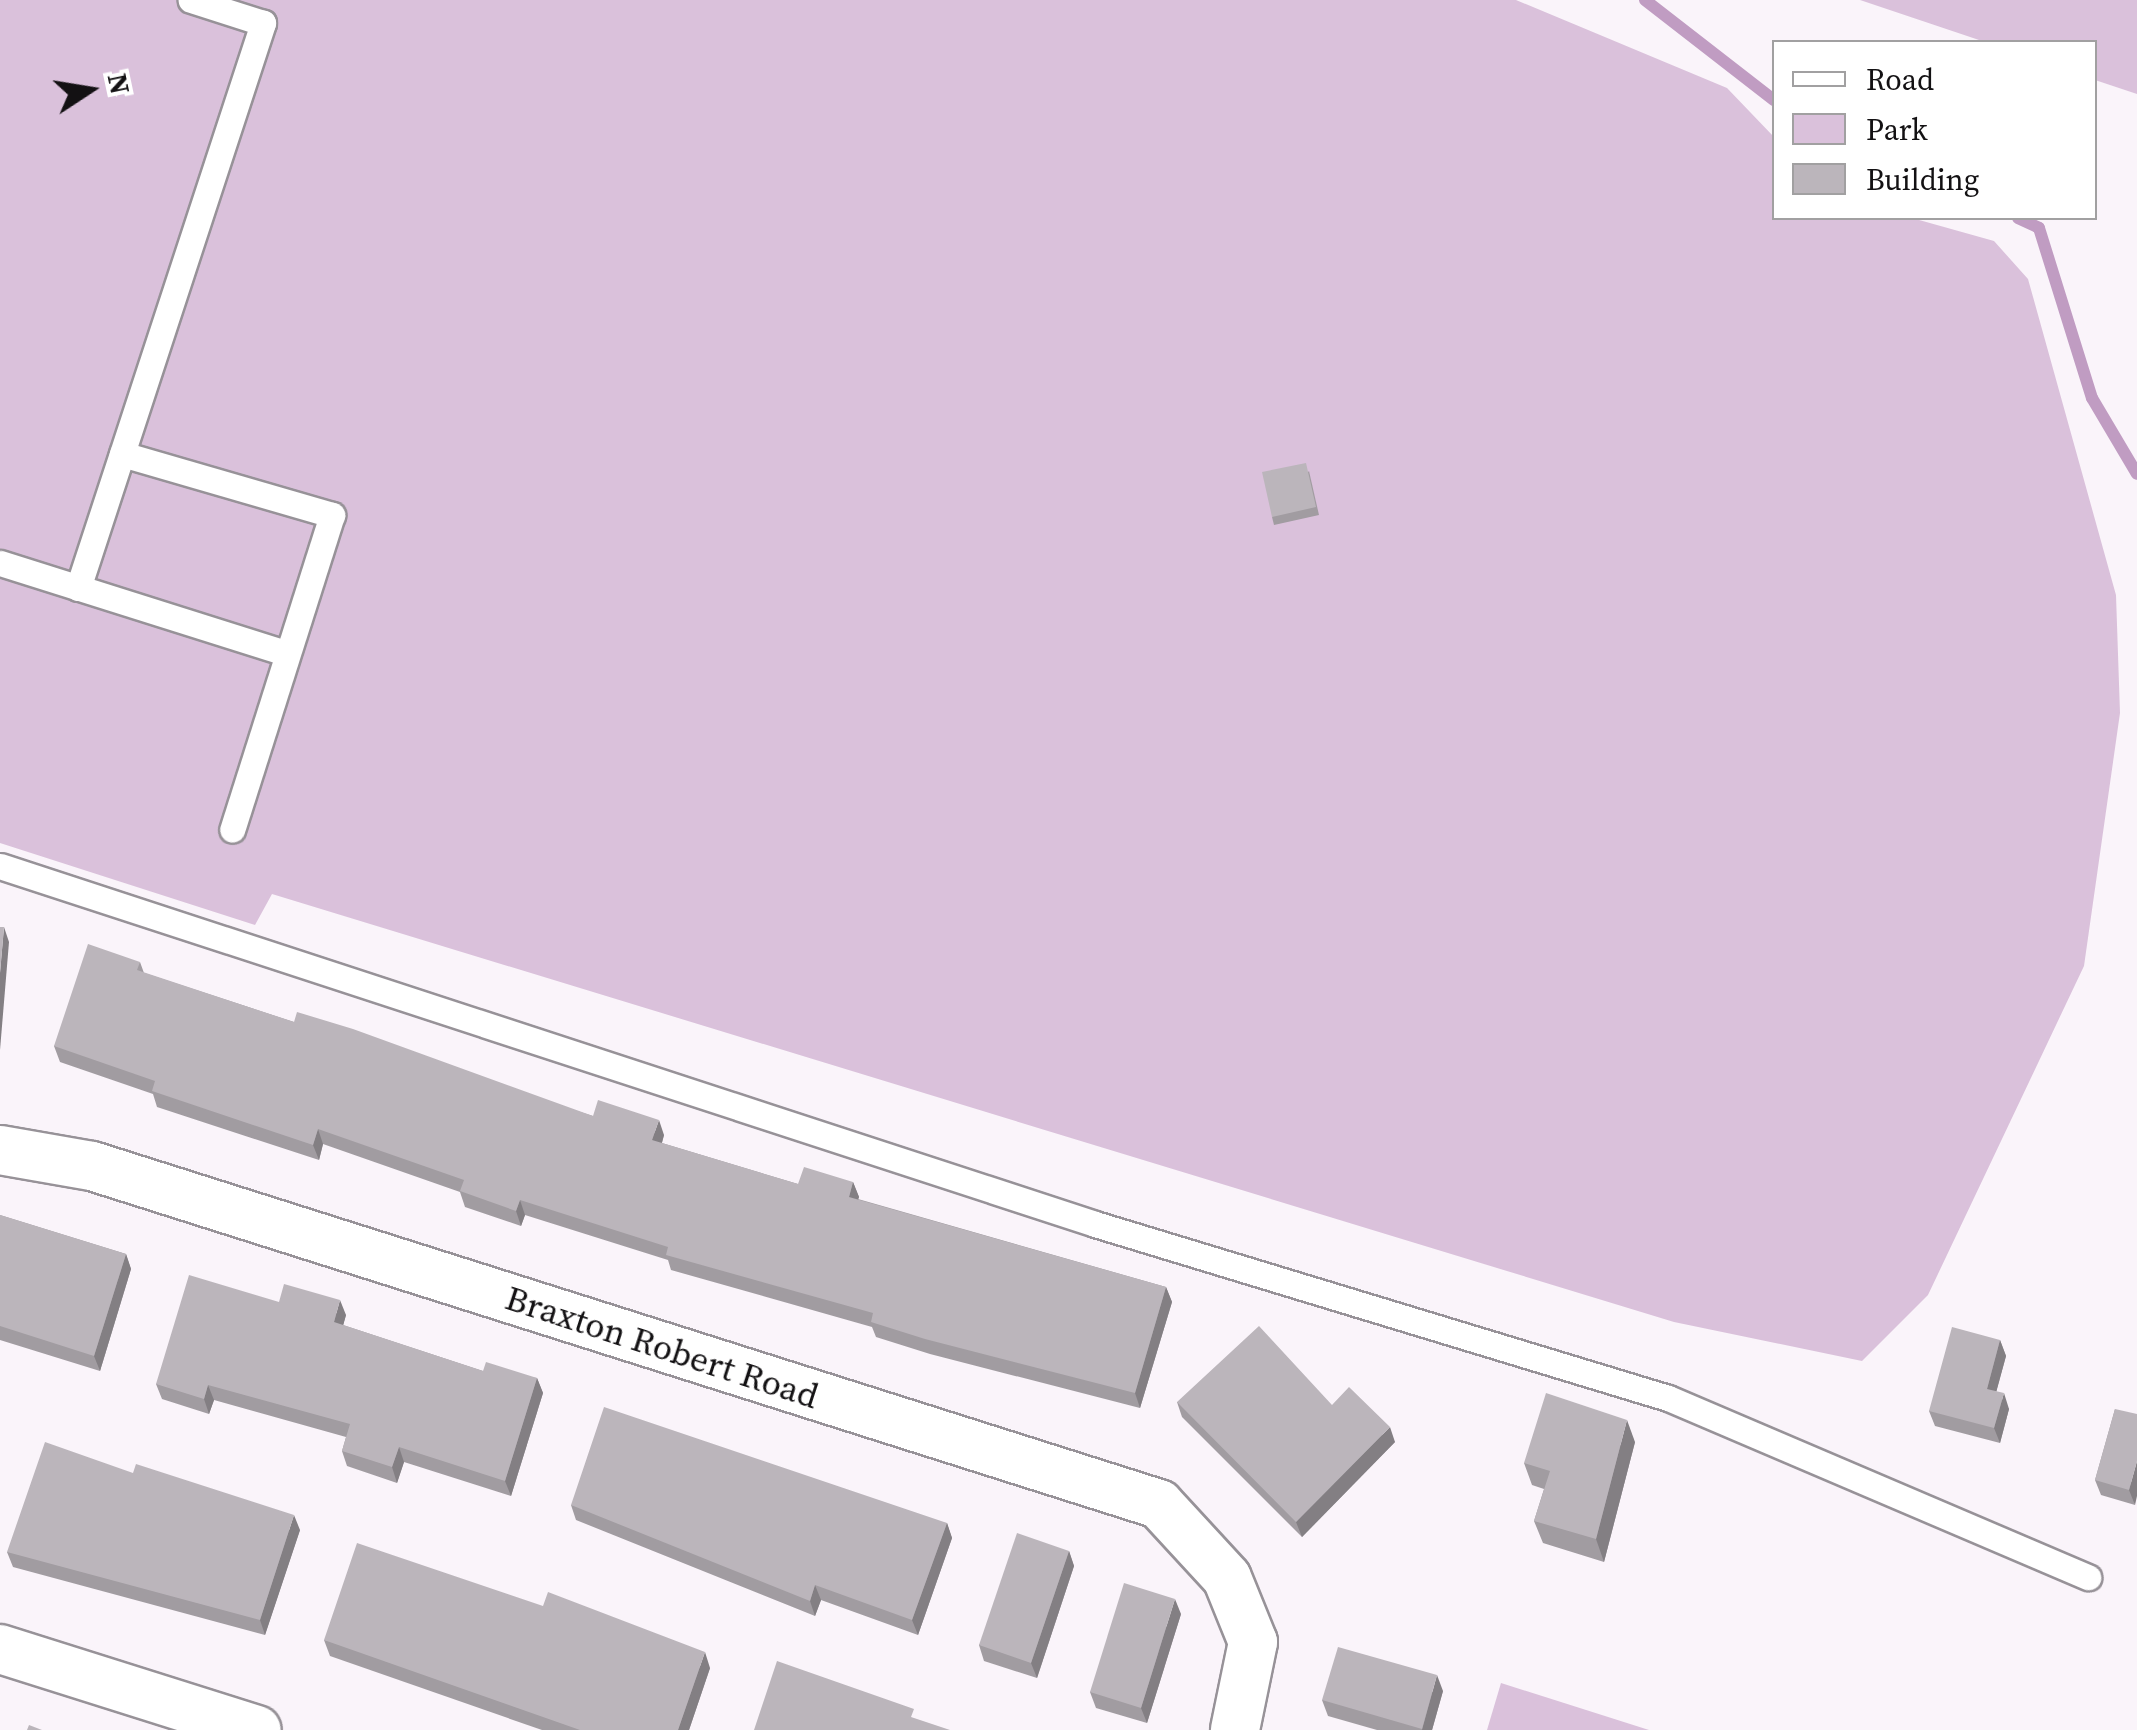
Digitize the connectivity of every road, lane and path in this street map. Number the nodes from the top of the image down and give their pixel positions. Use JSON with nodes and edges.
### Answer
{"nodes":[{"id":1,"x":192,"y":0,"type":"edge"},
{"id":2,"x":267,"y":12,"type":"edge"},
{"id":3,"x":122,"y":454,"type":"junction"},
{"id":4,"x":0,"y":562,"type":"edge"},
{"id":5,"x":78,"y":588,"type":"junction"},
{"id":6,"x":285,"y":653,"type":"junction"},
{"id":7,"x":232,"y":830,"type":"dead end"},
{"id":8,"x":0,"y":866,"type":"edge"},
{"id":9,"x":0,"y":1150,"type":"edge"},
{"id":10,"x":2088,"y":1577,"type":"dead end"},
{"id":11,"x":0,"y":1649,"type":"edge"},
{"id":12,"x":256,"y":1730,"type":"edge"},
{"id":13,"x":1235,"y":1730,"type":"edge"}],
"edges":[{"from":1,"to":2,"type":"lane"},
{"from":2,"to":3,"type":"lane"},
{"from":3,"to":5,"type":"lane"},
{"from":3,"to":6,"type":"lane"},
{"from":4,"to":5,"type":"lane"},
{"from":5,"to":6,"type":"lane"},
{"from":6,"to":7,"type":"lane"},
{"from":8,"to":10,"type":"lane"},
{"from":9,"to":13,"type":"street","name":"Braxton Robert Road"},
{"from":11,"to":12,"type":"street"}]}
